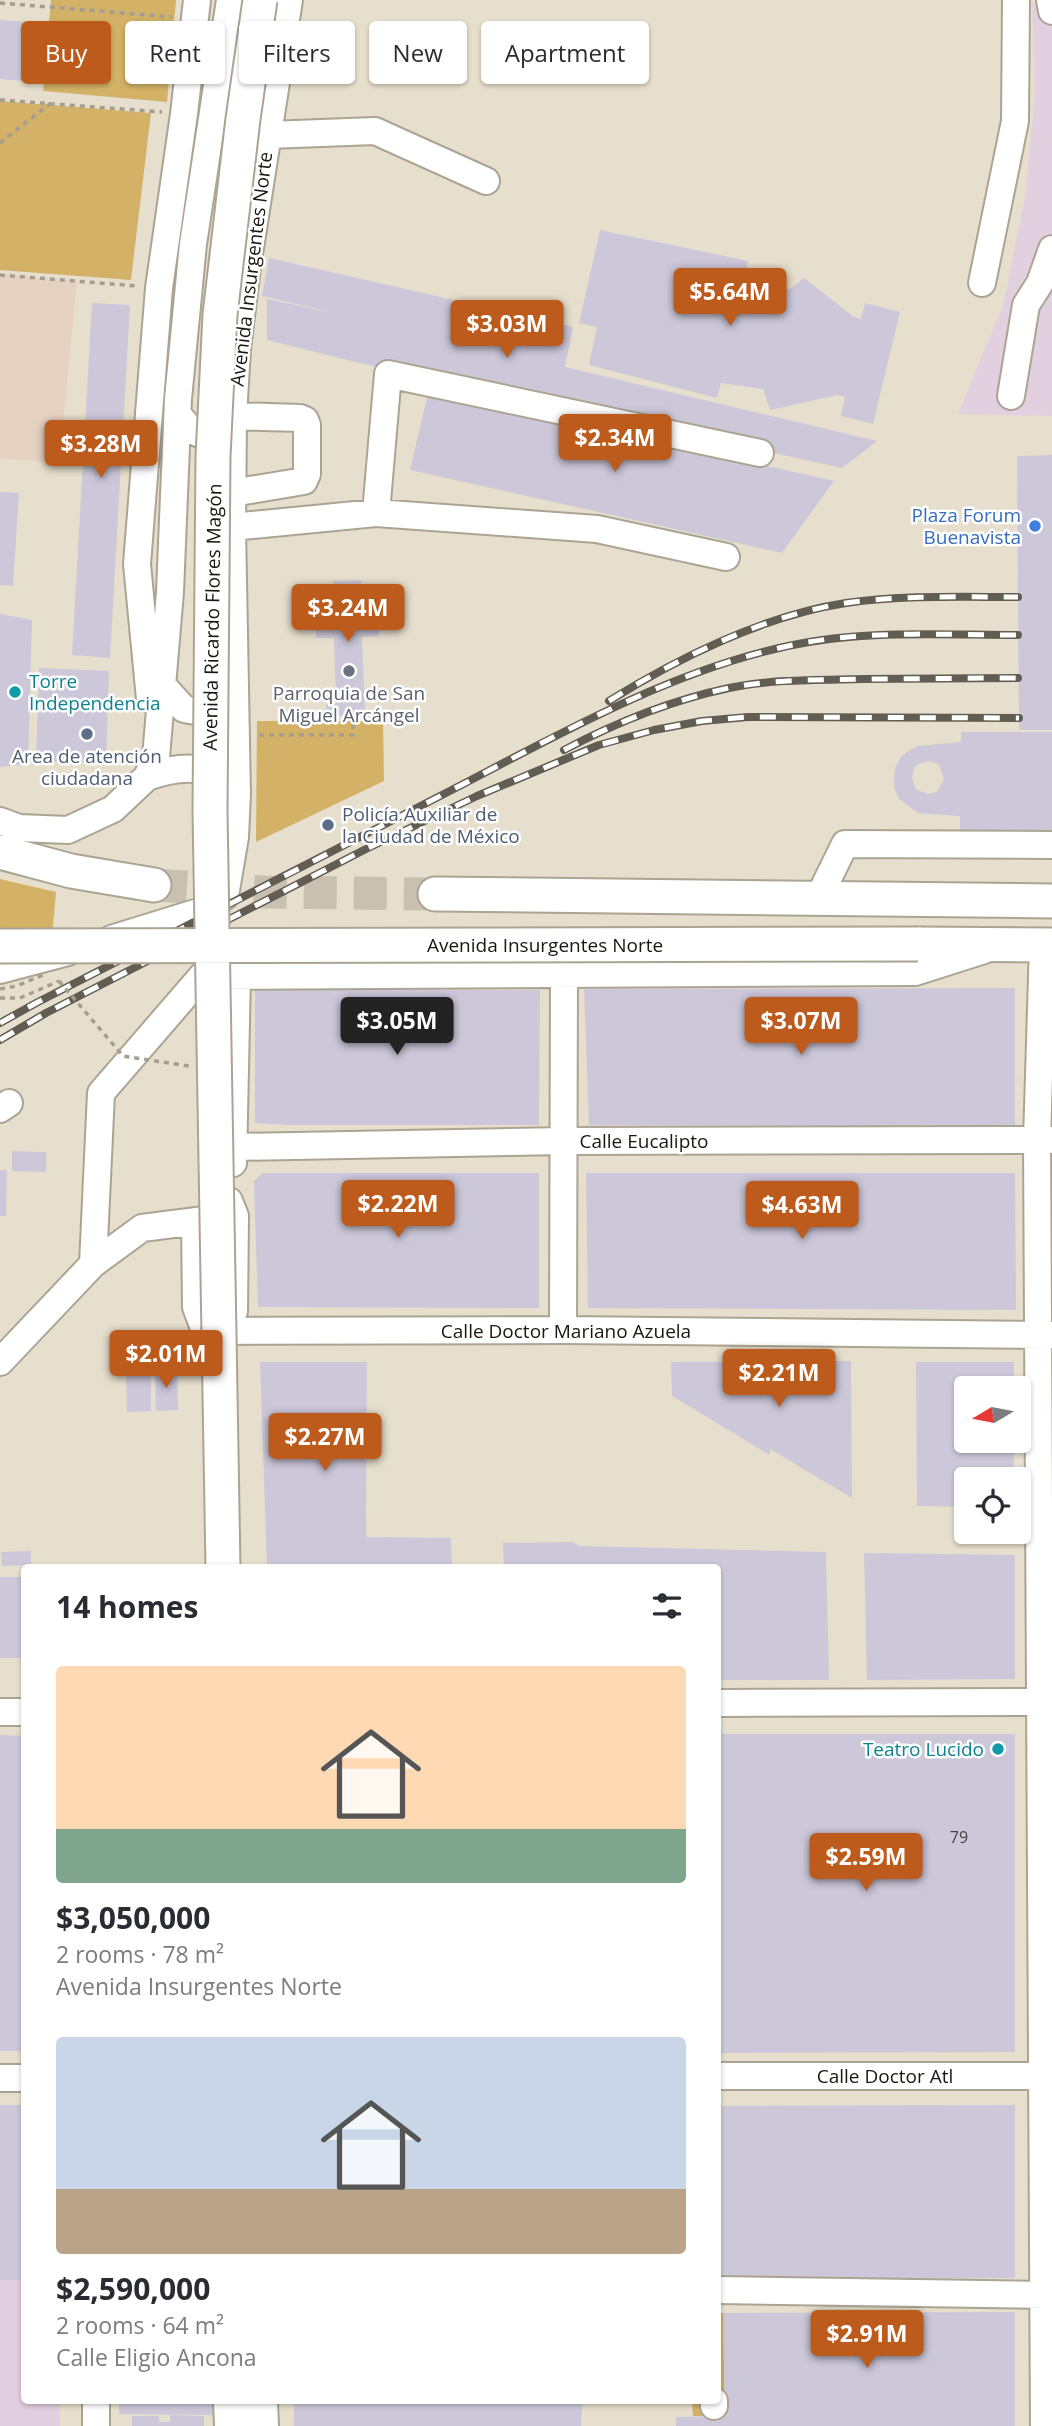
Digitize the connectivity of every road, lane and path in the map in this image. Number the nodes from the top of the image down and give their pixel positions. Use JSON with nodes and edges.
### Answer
{"nodes":[{"id":1,"x":230,"y":0,"type":"edge"},
{"id":2,"x":260,"y":0,"type":"edge"},
{"id":3,"x":289,"y":0,"type":"edge"},
{"id":4,"x":1016,"y":0,"type":"edge"},
{"id":5,"x":1050,"y":0,"type":"edge"},
{"id":6,"x":0,"y":3,"type":"edge"},
{"id":7,"x":196,"y":9,"type":"edge"},
{"id":8,"x":1052,"y":11,"type":"edge"},
{"id":9,"x":0,"y":100,"type":"edge"},
{"id":10,"x":51,"y":103,"type":"junction"},
{"id":11,"x":184,"y":114,"type":"junction"},
{"id":12,"x":268,"y":135,"type":"junction"},
{"id":13,"x":0,"y":143,"type":"edge"},
{"id":14,"x":486,"y":181,"type":"dead end"},
{"id":15,"x":166,"y":240,"type":"junction"},
{"id":16,"x":193,"y":244,"type":"junction"},
{"id":17,"x":1052,"y":248,"type":"edge"},
{"id":18,"x":0,"y":275,"type":"edge"},
{"id":19,"x":982,"y":283,"type":"dead end"},
{"id":20,"x":159,"y":288,"type":"junction"},
{"id":21,"x":1012,"y":396,"type":"dead end"},
{"id":22,"x":178,"y":414,"type":"junction"},
{"id":23,"x":233,"y":416,"type":"junction"},
{"id":24,"x":760,"y":453,"type":"dead end"},
{"id":25,"x":232,"y":493,"type":"junction"},
{"id":26,"x":376,"y":513,"type":"junction"},
{"id":27,"x":232,"y":527,"type":"junction"},
{"id":28,"x":726,"y":557,"type":"dead end"},
{"id":29,"x":164,"y":687,"type":"junction"},
{"id":30,"x":235,"y":688,"type":"junction"},
{"id":31,"x":353,"y":715,"type":"dead end"},
{"id":32,"x":285,"y":735,"type":"dead end"},
{"id":33,"x":151,"y":767,"type":"junction"},
{"id":34,"x":237,"y":794,"type":"junction"},
{"id":35,"x":0,"y":821,"type":"edge"},
{"id":36,"x":1052,"y":845,"type":"edge"},
{"id":37,"x":0,"y":852,"type":"edge"},
{"id":38,"x":154,"y":885,"type":"tunnel mouth"},
{"id":39,"x":435,"y":894,"type":"tunnel mouth"},
{"id":40,"x":818,"y":899,"type":"junction"},
{"id":41,"x":1052,"y":901,"type":"edge"},
{"id":42,"x":1002,"y":944,"type":"junction"},
{"id":43,"x":1047,"y":944,"type":"edge"},
{"id":44,"x":0,"y":946,"type":"edge"},
{"id":45,"x":0,"y":970,"type":"edge"},
{"id":46,"x":46,"y":973,"type":"dead end"},
{"id":47,"x":564,"y":973,"type":"junction"},
{"id":48,"x":237,"y":975,"type":"junction"},
{"id":49,"x":0,"y":989,"type":"edge"},
{"id":50,"x":0,"y":998,"type":"edge"},
{"id":51,"x":191,"y":1066,"type":"dead end"},
{"id":52,"x":1044,"y":1140,"type":"edge"},
{"id":53,"x":564,"y":1142,"type":"junction"},
{"id":54,"x":235,"y":1147,"type":"junction"},
{"id":55,"x":229,"y":1212,"type":"junction"},
{"id":56,"x":195,"y":1222,"type":"junction"},
{"id":57,"x":93,"y":1264,"type":"junction"},
{"id":58,"x":197,"y":1307,"type":"junction"},
{"id":59,"x":563,"y":1330,"type":"junction"},
{"id":60,"x":205,"y":1331,"type":"junction"},
{"id":61,"x":234,"y":1331,"type":"junction"},
{"id":62,"x":1045,"y":1335,"type":"edge"},
{"id":63,"x":0,"y":1363,"type":"edge"},
{"id":64,"x":208,"y":1564,"type":"edge"},
{"id":65,"x":223,"y":1564,"type":"edge"},
{"id":66,"x":238,"y":1564,"type":"edge"},
{"id":67,"x":1046,"y":1702,"type":"edge"},
{"id":68,"x":721,"y":1703,"type":"edge"},
{"id":69,"x":0,"y":1712,"type":"edge"},
{"id":70,"x":21,"y":1713,"type":"edge"},
{"id":71,"x":721,"y":2076,"type":"edge"},
{"id":72,"x":1046,"y":2076,"type":"edge"},
{"id":73,"x":0,"y":2078,"type":"edge"},
{"id":74,"x":21,"y":2078,"type":"edge"},
{"id":75,"x":721,"y":2290,"type":"edge"},
{"id":76,"x":1044,"y":2295,"type":"junction"},
{"id":77,"x":96,"y":2404,"type":"edge"},
{"id":78,"x":227,"y":2404,"type":"edge"},
{"id":79,"x":247,"y":2404,"type":"edge"},
{"id":80,"x":264,"y":2404,"type":"edge"},
{"id":81,"x":96,"y":2426,"type":"edge"},
{"id":82,"x":228,"y":2426,"type":"edge"},
{"id":83,"x":248,"y":2426,"type":"edge"},
{"id":84,"x":265,"y":2426,"type":"edge"},
{"id":85,"x":1044,"y":2426,"type":"edge"}],
"edges":[{"from":1,"to":16,"type":"street","name":"Avenida Ricardo Flores Magón"},
{"from":2,"to":65,"type":"main road","name":"Avenida Ricardo Flores Magón","bridge":true},
{"from":3,"to":12,"type":"street","name":"Avenida Insurgentes Norte"},
{"from":4,"to":19,"type":"street"},
{"from":5,"to":8,"type":"street"},
{"from":6,"to":7,"type":"path"},
{"from":7,"to":11,"type":"street"},
{"from":9,"to":10,"type":"path"},
{"from":10,"to":11,"type":"path"},
{"from":10,"to":13,"type":"path"},
{"from":11,"to":15,"type":"street"},
{"from":12,"to":14,"type":"street"},
{"from":12,"to":23,"type":"street","name":"Avenida Insurgentes Norte"},
{"from":15,"to":16,"type":"street"},
{"from":15,"to":20,"type":"street"},
{"from":16,"to":22,"type":"street","name":"Avenida Ricardo Flores Magón"},
{"from":17,"to":21,"type":"street"},
{"from":18,"to":20,"type":"path"},
{"from":20,"to":33,"type":"street"},
{"from":22,"to":23,"type":"street"},
{"from":22,"to":29,"type":"street","name":"Avenida Ricardo Flores Magón"},
{"from":23,"to":25,"type":"street","name":"Avenida Insurgentes Norte"},
{"from":23,"to":25,"type":"street"},
{"from":24,"to":26,"type":"street"},
{"from":25,"to":27,"type":"street","name":"Avenida Insurgentes Norte"},
{"from":26,"to":27,"type":"street"},
{"from":26,"to":28,"type":"street"},
{"from":27,"to":30,"type":"street","name":"Avenida Insurgentes Norte"},
{"from":29,"to":30,"type":"street"},
{"from":29,"to":33,"type":"street","name":"Avenida Ricardo Flores Magón"},
{"from":30,"to":34,"type":"street","name":"Avenida Insurgentes Norte"},
{"from":31,"to":32,"type":"path"},
{"from":33,"to":34,"type":"street"},
{"from":33,"to":35,"type":"street"},
{"from":34,"to":45,"type":"street","name":"Avenida Insurgentes Norte"},
{"from":36,"to":40,"type":"street"},
{"from":37,"to":38,"type":"main road"},
{"from":39,"to":40,"type":"main road"},
{"from":40,"to":41,"type":"main road"},
{"from":42,"to":43,"type":"main road","name":"Avenida Insurgentes Norte"},
{"from":42,"to":44,"type":"main road","name":"Avenida Insurgentes Norte","bridge":true},
{"from":42,"to":47,"type":"street","name":"Avenida Insurgentes Norte"},
{"from":43,"to":52,"type":"street"},
{"from":46,"to":49,"type":"path","bridge":true},
{"from":47,"to":48,"type":"street","name":"Avenida Insurgentes Norte"},
{"from":47,"to":53,"type":"street"},
{"from":48,"to":54,"type":"street"},
{"from":48,"to":57,"type":"street","name":"Avenida Insurgentes Norte"},
{"from":50,"to":51,"type":"path","bridge":true},
{"from":52,"to":53,"type":"street","name":"Calle Eucalipto"},
{"from":52,"to":62,"type":"street"},
{"from":53,"to":54,"type":"street","name":"Calle Eucalipto"},
{"from":53,"to":59,"type":"street"},
{"from":54,"to":55,"type":"street"},
{"from":55,"to":56,"type":"street"},
{"from":55,"to":58,"type":"street"},
{"from":55,"to":61,"type":"street"},
{"from":56,"to":57,"type":"street"},
{"from":56,"to":58,"type":"street"},
{"from":57,"to":63,"type":"street"},
{"from":58,"to":60,"type":"street"},
{"from":59,"to":61,"type":"street","name":"Calle Doctor Mariano Azuela"},
{"from":59,"to":62,"type":"street","name":"Calle Doctor Mariano Azuela"},
{"from":60,"to":61,"type":"street","name":"Calle Doctor Mariano Azuela"},
{"from":60,"to":64,"type":"street"},
{"from":61,"to":66,"type":"street"},
{"from":62,"to":67,"type":"street"},
{"from":67,"to":68,"type":"street"},
{"from":67,"to":72,"type":"street"},
{"from":69,"to":70,"type":"street"},
{"from":71,"to":72,"type":"street","name":"Calle Doctor Atl"},
{"from":72,"to":76,"type":"street"},
{"from":73,"to":74,"type":"street"},
{"from":75,"to":76,"type":"street"},
{"from":76,"to":85,"type":"street"},
{"from":77,"to":81,"type":"street"},
{"from":78,"to":82,"type":"street"},
{"from":79,"to":83,"type":"main road"},
{"from":80,"to":84,"type":"street"}]}
